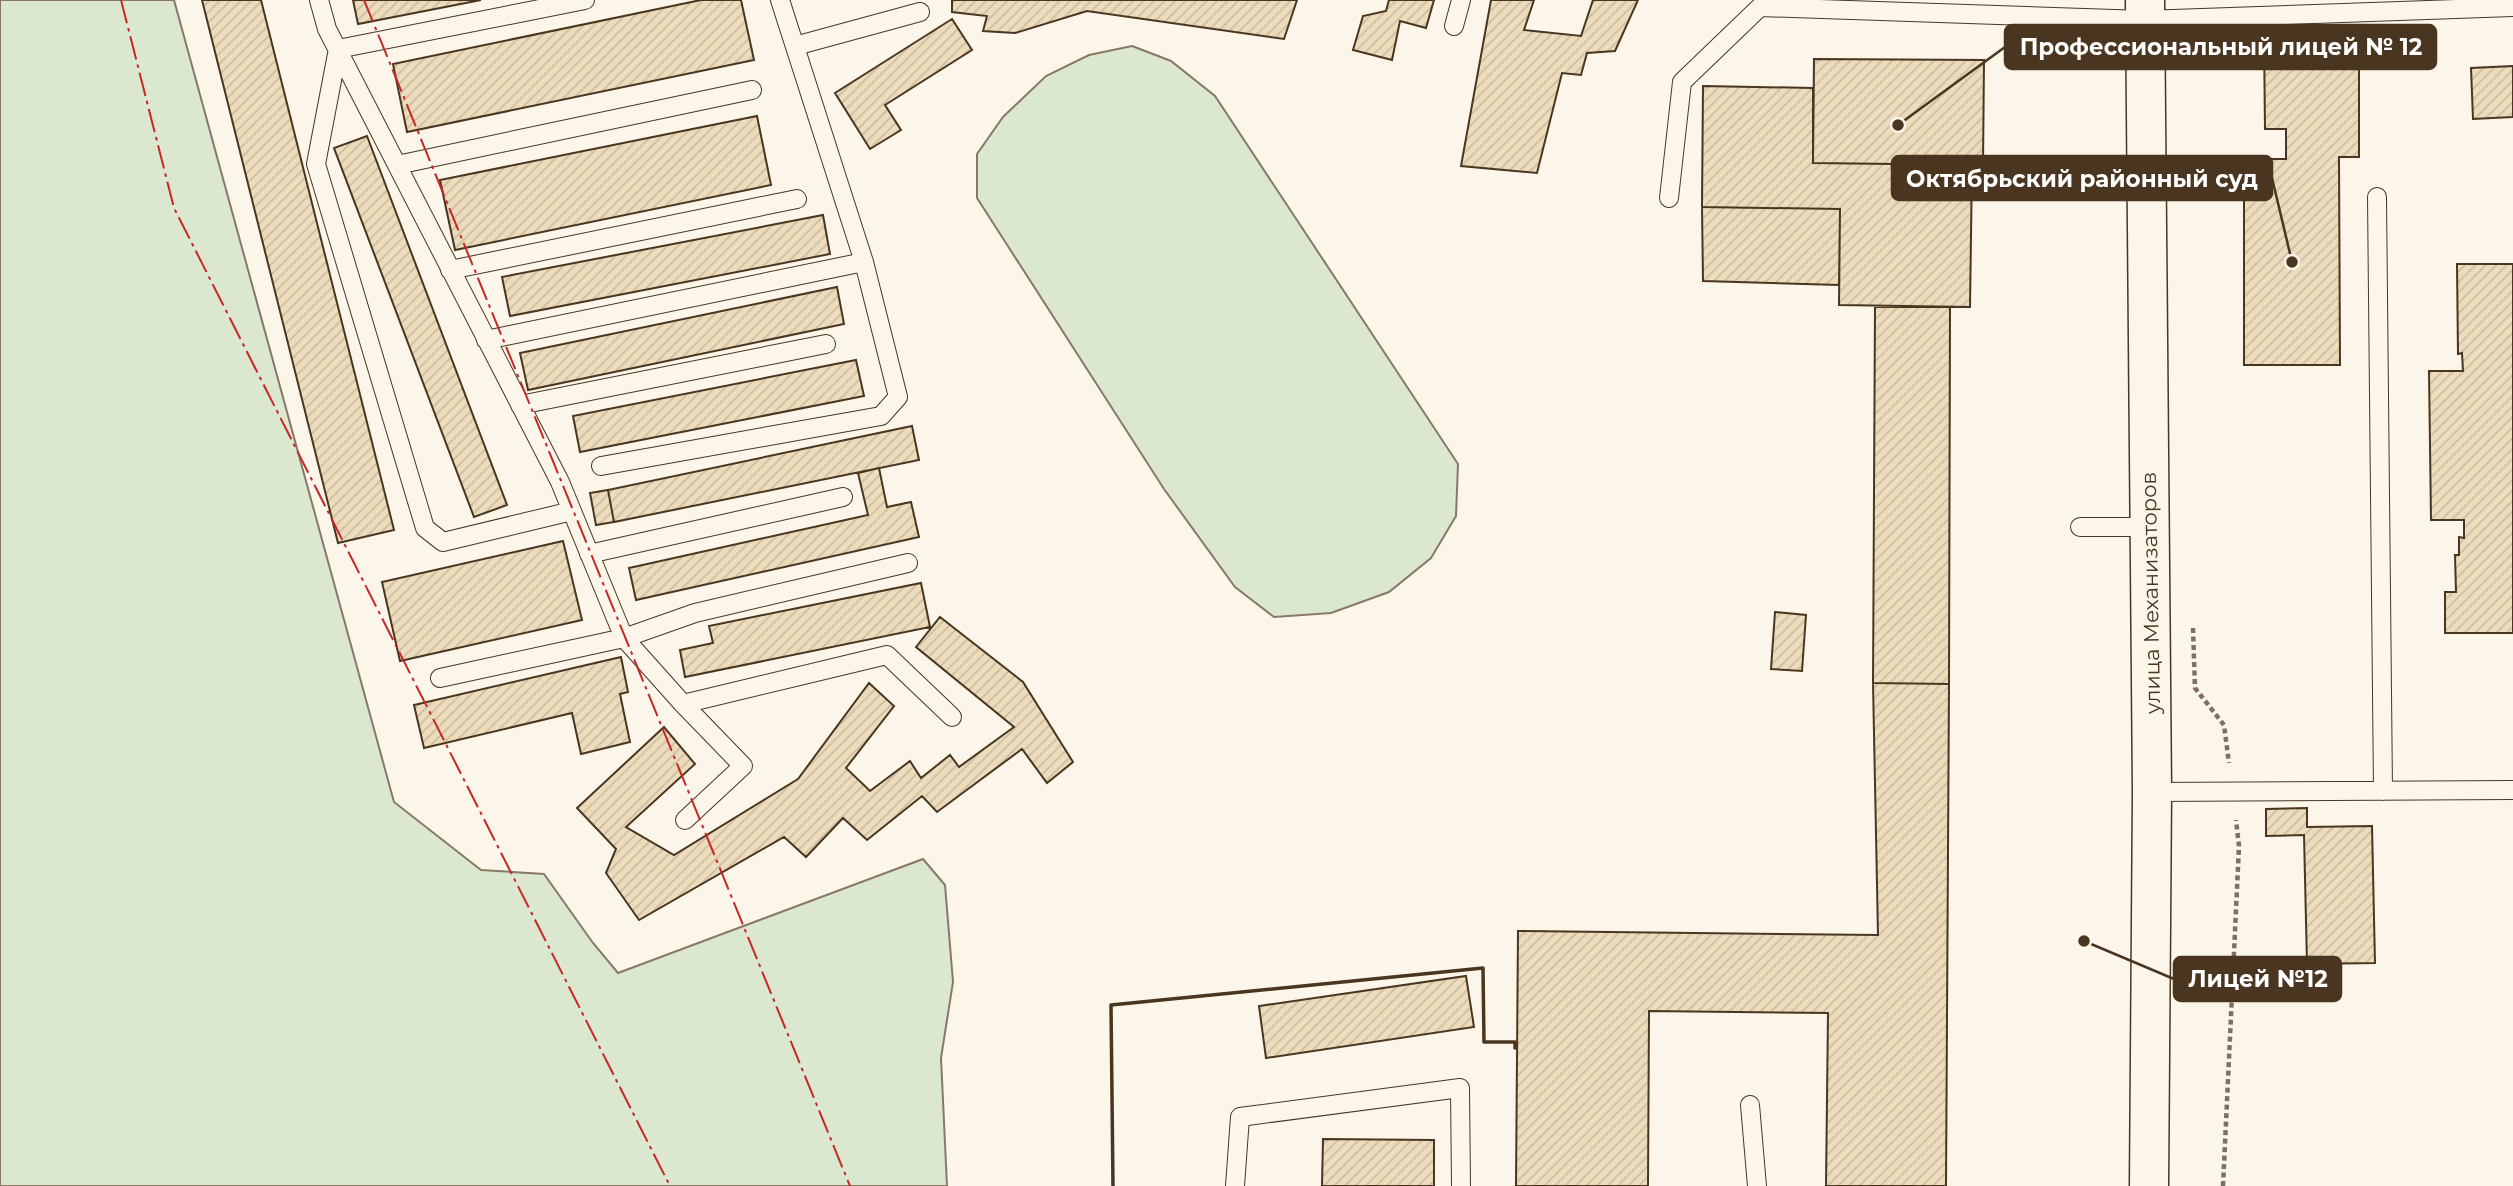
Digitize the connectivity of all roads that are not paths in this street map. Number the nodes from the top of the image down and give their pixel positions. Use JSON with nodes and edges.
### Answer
{"nodes":[{"id":1,"x":319,"y":0,"type":"edge"},
{"id":2,"x":585,"y":0,"type":"edge"},
{"id":3,"x":780,"y":0,"type":"edge"},
{"id":4,"x":1461,"y":0,"type":"edge"},
{"id":5,"x":2000,"y":7,"type":"edge"},
{"id":6,"x":2513,"y":7,"type":"edge"},
{"id":7,"x":2145,"y":10,"type":"edge"},
{"id":8,"x":920,"y":12,"type":"dead end"},
{"id":9,"x":1454,"y":26,"type":"dead end"},
{"id":10,"x":795,"y":46,"type":"junction"},
{"id":11,"x":338,"y":49,"type":"junction"},
{"id":12,"x":752,"y":90,"type":"dead end"},
{"id":13,"x":397,"y":165,"type":"junction"},
{"id":14,"x":2377,"y":197,"type":"dead end"},
{"id":15,"x":1669,"y":198,"type":"dead end"},
{"id":16,"x":797,"y":199,"type":"dead end"},
{"id":17,"x":864,"y":262,"type":"junction"},
{"id":18,"x":450,"y":270,"type":"junction"},
{"id":19,"x":486,"y":340,"type":"junction"},
{"id":20,"x":826,"y":344,"type":"dead end"},
{"id":21,"x":520,"y":405,"type":"junction"},
{"id":22,"x":601,"y":466,"type":"dead end"},
{"id":23,"x":843,"y":497,"type":"dead end"},
{"id":24,"x":572,"y":511,"type":"junction"},
{"id":25,"x":2080,"y":527,"type":"dead end"},
{"id":26,"x":2150,"y":527,"type":"junction"},
{"id":27,"x":589,"y":554,"type":"junction"},
{"id":28,"x":908,"y":563,"type":"dead end"},
{"id":29,"x":624,"y":638,"type":"junction"},
{"id":30,"x":440,"y":678,"type":"dead end"},
{"id":31,"x":683,"y":704,"type":"junction"},
{"id":32,"x":952,"y":718,"type":"dead end"},
{"id":33,"x":2513,"y":790,"type":"edge"},
{"id":34,"x":2383,"y":791,"type":"junction"},
{"id":35,"x":2152,"y":792,"type":"junction"},
{"id":36,"x":685,"y":820,"type":"dead end"},
{"id":37,"x":1750,"y":1105,"type":"dead end"},
{"id":38,"x":1235,"y":1186,"type":"edge"},
{"id":39,"x":1461,"y":1186,"type":"edge"},
{"id":40,"x":1757,"y":1186,"type":"edge"},
{"id":41,"x":2149,"y":1186,"type":"edge"}],
"edges":[{"from":1,"to":11,"type":"lane"},
{"from":2,"to":11,"type":"lane"},
{"from":3,"to":10,"type":"lane"},
{"from":4,"to":9,"type":"lane"},
{"from":5,"to":7,"type":"lane"},
{"from":5,"to":15,"type":"lane"},
{"from":6,"to":7,"type":"lane"},
{"from":7,"to":26,"type":"main road","name":"улица Механизаторов"},
{"from":8,"to":10,"type":"lane"},
{"from":10,"to":17,"type":"lane"},
{"from":11,"to":13,"type":"lane"},
{"from":11,"to":24,"type":"lane"},
{"from":12,"to":13,"type":"lane"},
{"from":13,"to":18,"type":"lane"},
{"from":14,"to":34,"type":"lane"},
{"from":16,"to":18,"type":"lane"},
{"from":17,"to":19,"type":"lane"},
{"from":17,"to":22,"type":"lane"},
{"from":18,"to":19,"type":"lane"},
{"from":19,"to":21,"type":"lane"},
{"from":20,"to":21,"type":"lane"},
{"from":21,"to":24,"type":"lane"},
{"from":23,"to":27,"type":"lane"},
{"from":24,"to":27,"type":"lane"},
{"from":25,"to":26,"type":"lane"},
{"from":26,"to":35,"type":"main road","name":"улица Механизаторов"},
{"from":27,"to":29,"type":"lane"},
{"from":28,"to":29,"type":"lane"},
{"from":29,"to":30,"type":"lane"},
{"from":29,"to":31,"type":"lane"},
{"from":31,"to":32,"type":"lane"},
{"from":31,"to":36,"type":"lane"},
{"from":33,"to":34,"type":"lane"},
{"from":34,"to":35,"type":"lane"},
{"from":35,"to":41,"type":"main road","name":"улица Механизаторов"},
{"from":37,"to":40,"type":"lane"},
{"from":38,"to":39,"type":"lane"}]}
